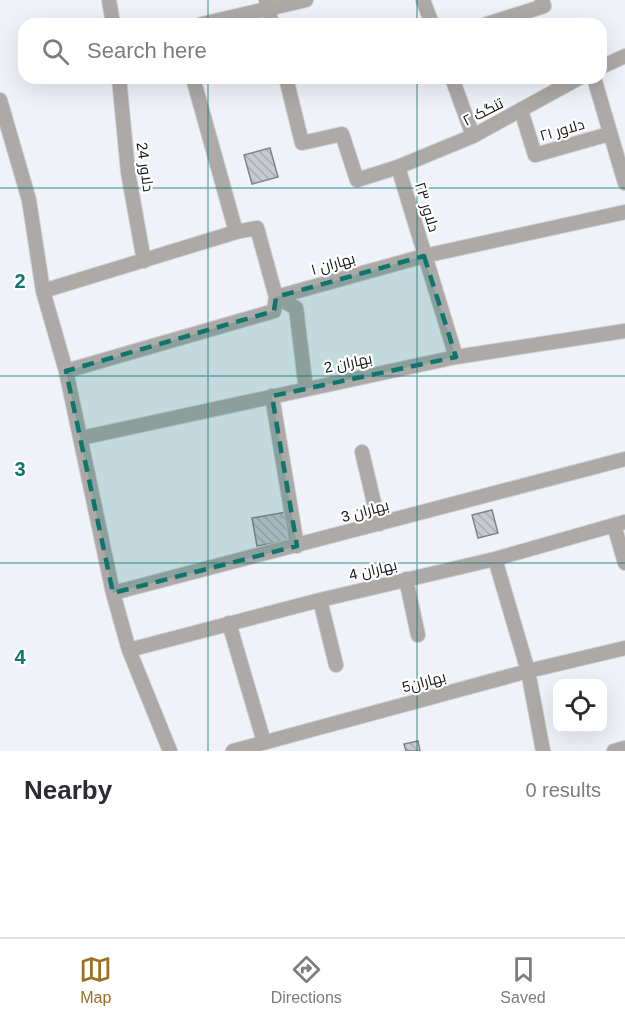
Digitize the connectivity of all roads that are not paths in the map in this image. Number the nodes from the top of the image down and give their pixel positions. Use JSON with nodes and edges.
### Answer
{"nodes":[{"id":1,"x":109,"y":0,"type":"edge"},
{"id":2,"x":306,"y":0,"type":"edge"},
{"id":3,"x":423,"y":0,"type":"edge"},
{"id":4,"x":543,"y":3,"type":"edge"},
{"id":5,"x":267,"y":5,"type":"edge"},
{"id":6,"x":112,"y":18,"type":"edge"},
{"id":7,"x":223,"y":18,"type":"edge"},
{"id":8,"x":428,"y":18,"type":"edge"},
{"id":9,"x":504,"y":18,"type":"edge"},
{"id":10,"x":625,"y":56,"type":"edge"},
{"id":11,"x":607,"y":64,"type":"edge"},
{"id":12,"x":120,"y":84,"type":"edge"},
{"id":13,"x":195,"y":84,"type":"edge"},
{"id":14,"x":287,"y":84,"type":"edge"},
{"id":15,"x":454,"y":84,"type":"edge"},
{"id":16,"x":568,"y":84,"type":"edge"},
{"id":17,"x":596,"y":84,"type":"edge"},
{"id":18,"x":0,"y":100,"type":"edge"},
{"id":19,"x":521,"y":110,"type":"junction"},
{"id":20,"x":609,"y":134,"type":"junction"},
{"id":21,"x":473,"y":136,"type":"junction"},
{"id":22,"x":398,"y":167,"type":"junction"},
{"id":23,"x":625,"y":183,"type":"edge"},
{"id":24,"x":625,"y":212,"type":"edge"},
{"id":25,"x":236,"y":232,"type":"junction"},
{"id":26,"x":424,"y":256,"type":"junction"},
{"id":27,"x":144,"y":261,"type":"junction"},
{"id":28,"x":43,"y":291,"type":"junction"},
{"id":29,"x":276,"y":297,"type":"junction"},
{"id":30,"x":625,"y":331,"type":"edge"},
{"id":31,"x":456,"y":357,"type":"junction"},
{"id":32,"x":66,"y":371,"type":"junction"},
{"id":33,"x":306,"y":389,"type":"junction"},
{"id":34,"x":272,"y":396,"type":"junction"},
{"id":35,"x":81,"y":438,"type":"junction"},
{"id":36,"x":362,"y":452,"type":"dead end"},
{"id":37,"x":625,"y":459,"type":"edge"},
{"id":38,"x":379,"y":524,"type":"junction"},
{"id":39,"x":620,"y":524,"type":"edge"},
{"id":40,"x":297,"y":546,"type":"junction"},
{"id":41,"x":495,"y":559,"type":"junction"},
{"id":42,"x":625,"y":563,"type":"edge"},
{"id":43,"x":406,"y":579,"type":"junction"},
{"id":44,"x":113,"y":592,"type":"junction"},
{"id":45,"x":320,"y":600,"type":"junction"},
{"id":46,"x":230,"y":623,"type":"junction"},
{"id":47,"x":418,"y":635,"type":"dead end"},
{"id":48,"x":625,"y":648,"type":"edge"},
{"id":49,"x":129,"y":650,"type":"junction"},
{"id":50,"x":336,"y":665,"type":"dead end"},
{"id":51,"x":528,"y":671,"type":"junction"},
{"id":52,"x":264,"y":742,"type":"junction"},
{"id":53,"x":625,"y":748,"type":"edge"},
{"id":54,"x":170,"y":751,"type":"edge"},
{"id":55,"x":233,"y":751,"type":"edge"},
{"id":56,"x":543,"y":751,"type":"edge"},
{"id":57,"x":614,"y":751,"type":"edge"}],
"edges":[{"from":1,"to":6,"type":"street"},
{"from":2,"to":5,"type":"street"},
{"from":3,"to":8,"type":"street"},
{"from":4,"to":9,"type":"street"},
{"from":5,"to":7,"type":"street"},
{"from":10,"to":11,"type":"street"},
{"from":12,"to":27,"type":"street","name":"دلاور 24"},
{"from":13,"to":25,"type":"street"},
{"from":14,"to":22,"type":"street","name":"تنگک ۲"},
{"from":15,"to":21,"type":"street"},
{"from":16,"to":19,"type":"street","name":"تنگک ۲"},
{"from":17,"to":20,"type":"street"},
{"from":18,"to":28,"type":"street"},
{"from":19,"to":20,"type":"street","name":"دلاور ۲۱"},
{"from":19,"to":21,"type":"street","name":"تنگک ۲"},
{"from":20,"to":23,"type":"street"},
{"from":21,"to":22,"type":"street","name":"تنگک ۲"},
{"from":22,"to":26,"type":"street","name":"دلاور ۲۳"},
{"from":24,"to":26,"type":"street","name":"بهاران ۱"},
{"from":25,"to":27,"type":"street"},
{"from":25,"to":29,"type":"street"},
{"from":26,"to":29,"type":"street","name":"بهاران ۱"},
{"from":26,"to":31,"type":"street","name":"دلاور ۲۳"},
{"from":27,"to":28,"type":"street"},
{"from":28,"to":32,"type":"street"},
{"from":29,"to":32,"type":"street"},
{"from":29,"to":33,"type":"street"},
{"from":30,"to":31,"type":"street","name":"بهاران 2"},
{"from":31,"to":33,"type":"street","name":"بهاران 2"},
{"from":32,"to":35,"type":"street"},
{"from":33,"to":34,"type":"street","name":"بهاران 2"},
{"from":34,"to":35,"type":"street","name":"بهاران 2"},
{"from":34,"to":40,"type":"street"},
{"from":35,"to":44,"type":"street"},
{"from":36,"to":38,"type":"street"},
{"from":37,"to":38,"type":"street","name":"بهاران 3"},
{"from":38,"to":40,"type":"street","name":"بهاران 3"},
{"from":39,"to":41,"type":"street","name":"بهاران 4"},
{"from":39,"to":42,"type":"street"},
{"from":40,"to":44,"type":"street","name":"بهاران 3"},
{"from":41,"to":43,"type":"street","name":"بهاران 4"},
{"from":41,"to":51,"type":"street"},
{"from":43,"to":45,"type":"street","name":"بهاران 4"},
{"from":43,"to":47,"type":"street"},
{"from":44,"to":49,"type":"street"},
{"from":45,"to":46,"type":"street","name":"بهاران 4"},
{"from":45,"to":50,"type":"street"},
{"from":46,"to":49,"type":"street","name":"بهاران 4"},
{"from":46,"to":52,"type":"street"},
{"from":48,"to":51,"type":"street","name":"بهاران5"},
{"from":49,"to":54,"type":"street"},
{"from":51,"to":52,"type":"street","name":"بهاران5"},
{"from":51,"to":56,"type":"street"},
{"from":52,"to":55,"type":"street","name":"بهاران5"},
{"from":53,"to":57,"type":"street"}]}
